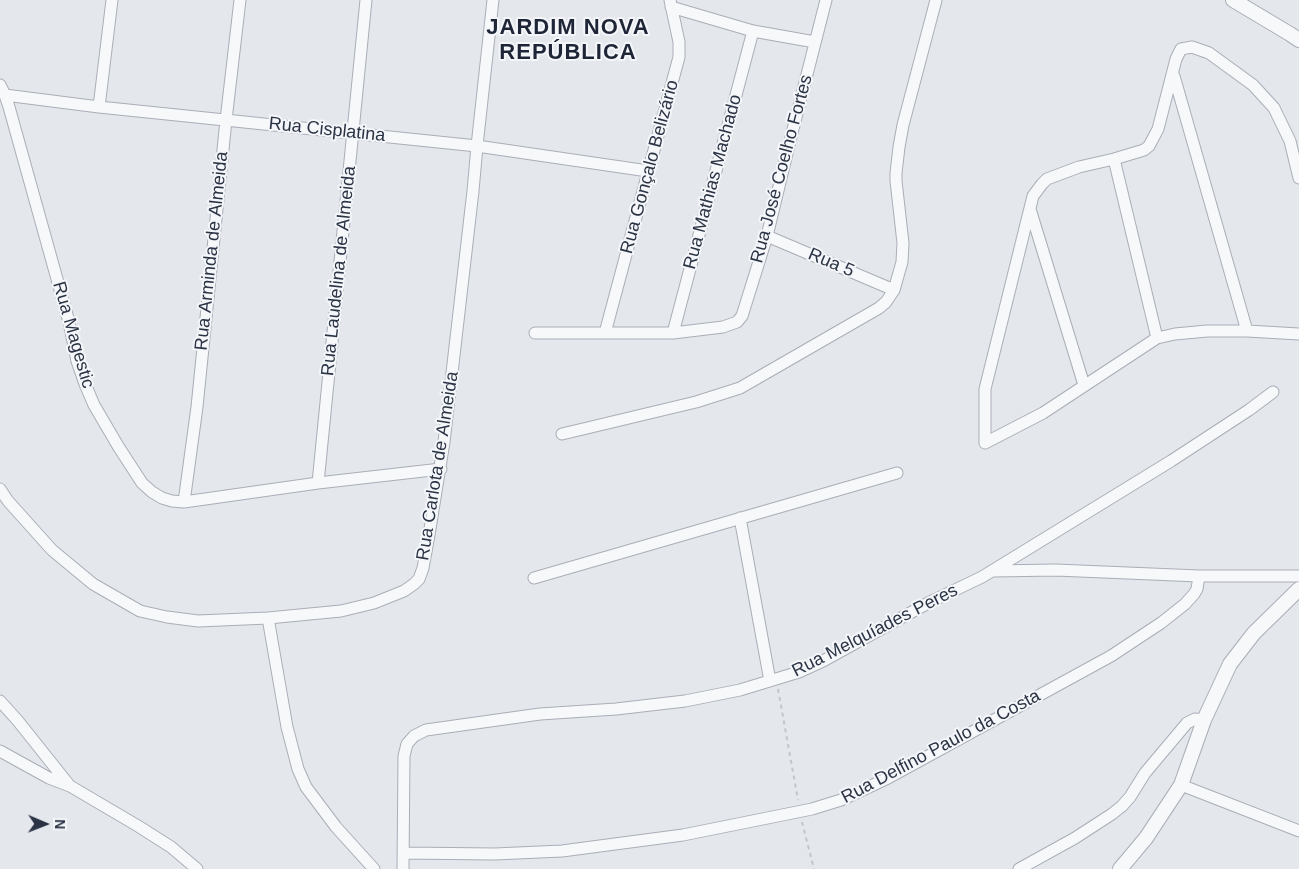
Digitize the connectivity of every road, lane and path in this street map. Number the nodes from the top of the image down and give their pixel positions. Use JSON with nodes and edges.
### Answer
{"nodes":[{"id":1,"x":112,"y":0,"type":"edge"},
{"id":2,"x":240,"y":0,"type":"edge"},
{"id":3,"x":366,"y":0,"type":"edge"},
{"id":4,"x":493,"y":0,"type":"edge"},
{"id":5,"x":826,"y":0,"type":"edge"},
{"id":6,"x":936,"y":0,"type":"edge"},
{"id":7,"x":1233,"y":0,"type":"edge"},
{"id":8,"x":671,"y":4,"type":"edge"},
{"id":9,"x":753,"y":31,"type":"junction"},
{"id":10,"x":1299,"y":40,"type":"edge"},
{"id":11,"x":815,"y":42,"type":"junction"},
{"id":12,"x":1173,"y":74,"type":"junction"},
{"id":13,"x":3,"y":90,"type":"edge"},
{"id":14,"x":98,"y":107,"type":"junction"},
{"id":15,"x":226,"y":120,"type":"junction"},
{"id":16,"x":353,"y":132,"type":"junction"},
{"id":17,"x":1294,"y":140,"type":"edge"},
{"id":18,"x":477,"y":146,"type":"junction"},
{"id":19,"x":1114,"y":160,"type":"junction"},
{"id":20,"x":648,"y":171,"type":"junction"},
{"id":21,"x":1299,"y":178,"type":"edge"},
{"id":22,"x":1030,"y":208,"type":"junction"},
{"id":23,"x":767,"y":236,"type":"junction"},
{"id":24,"x":894,"y":290,"type":"junction"},
{"id":25,"x":1247,"y":331,"type":"junction"},
{"id":26,"x":605,"y":332,"type":"junction"},
{"id":27,"x":535,"y":333,"type":"dead end"},
{"id":28,"x":673,"y":333,"type":"junction"},
{"id":29,"x":1299,"y":334,"type":"edge"},
{"id":30,"x":1157,"y":338,"type":"junction"},
{"id":31,"x":1084,"y":385,"type":"junction"},
{"id":32,"x":1273,"y":392,"type":"dead end"},
{"id":33,"x":562,"y":434,"type":"dead end"},
{"id":34,"x":440,"y":469,"type":"junction"},
{"id":35,"x":897,"y":473,"type":"dead end"},
{"id":36,"x":318,"y":483,"type":"junction"},
{"id":37,"x":0,"y":489,"type":"edge"},
{"id":38,"x":184,"y":502,"type":"junction"},
{"id":39,"x":740,"y":518,"type":"junction"},
{"id":40,"x":991,"y":571,"type":"junction"},
{"id":41,"x":1199,"y":576,"type":"junction"},
{"id":42,"x":1299,"y":576,"type":"edge"},
{"id":43,"x":534,"y":578,"type":"dead end"},
{"id":44,"x":1297,"y":594,"type":"edge"},
{"id":45,"x":268,"y":618,"type":"junction"},
{"id":46,"x":774,"y":680,"type":"junction"},
{"id":47,"x":0,"y":701,"type":"edge"},
{"id":48,"x":1204,"y":720,"type":"junction"},
{"id":49,"x":0,"y":751,"type":"edge"},
{"id":50,"x":1181,"y":785,"type":"junction"},
{"id":51,"x":70,"y":786,"type":"junction"},
{"id":52,"x":800,"y":812,"type":"junction"},
{"id":53,"x":1299,"y":831,"type":"edge"},
{"id":54,"x":403,"y":852,"type":"junction"},
{"id":55,"x":1124,"y":867,"type":"edge"},
{"id":56,"x":197,"y":869,"type":"edge"},
{"id":57,"x":374,"y":869,"type":"edge"},
{"id":58,"x":402,"y":869,"type":"edge"},
{"id":59,"x":814,"y":869,"type":"edge"},
{"id":60,"x":1019,"y":869,"type":"edge"}],
"edges":[{"from":1,"to":14,"type":"street"},
{"from":2,"to":15,"type":"street","name":"Rua Arminda de Almeida"},
{"from":3,"to":16,"type":"street","name":"Rua Laudelina de Almeida"},
{"from":4,"to":18,"type":"street","name":"Rua Carlota de Almeida"},
{"from":5,"to":11,"type":"street","name":"Rua José Coelho Fortes"},
{"from":6,"to":24,"type":"street"},
{"from":7,"to":10,"type":"street"},
{"from":8,"to":9,"type":"street"},
{"from":8,"to":20,"type":"street","name":"Rua Gonçalo Belizário"},
{"from":9,"to":11,"type":"street"},
{"from":9,"to":28,"type":"street","name":"Rua Mathias Machado"},
{"from":11,"to":23,"type":"street","name":"Rua José Coelho Fortes"},
{"from":12,"to":17,"type":"street"},
{"from":12,"to":19,"type":"street"},
{"from":12,"to":25,"type":"street"},
{"from":13,"to":14,"type":"street","name":"Rua Cisplatina"},
{"from":13,"to":38,"type":"street","name":"Rua Magestic"},
{"from":14,"to":15,"type":"street","name":"Rua Cisplatina"},
{"from":15,"to":16,"type":"street","name":"Rua Cisplatina"},
{"from":15,"to":38,"type":"street","name":"Rua Arminda de Almeida"},
{"from":16,"to":18,"type":"street","name":"Rua Cisplatina"},
{"from":16,"to":36,"type":"street","name":"Rua Laudelina de Almeida"},
{"from":17,"to":21,"type":"street"},
{"from":18,"to":20,"type":"street","name":"Rua Cisplatina"},
{"from":18,"to":34,"type":"street","name":"Rua Carlota de Almeida"},
{"from":19,"to":22,"type":"street"},
{"from":19,"to":30,"type":"street"},
{"from":20,"to":26,"type":"street","name":"Rua Gonçalo Belizário"},
{"from":22,"to":31,"type":"street"},
{"from":22,"to":31,"type":"street"},
{"from":23,"to":24,"type":"street","name":"Rua 5"},
{"from":23,"to":28,"type":"street","name":"Rua José Coelho Fortes"},
{"from":24,"to":33,"type":"street"},
{"from":25,"to":29,"type":"street"},
{"from":25,"to":30,"type":"street"},
{"from":26,"to":27,"type":"street"},
{"from":26,"to":28,"type":"street"},
{"from":30,"to":31,"type":"street"},
{"from":32,"to":40,"type":"street","name":"Rua Melquíades Peres"},
{"from":34,"to":36,"type":"street","name":"Rua Magestic"},
{"from":34,"to":45,"type":"street","name":"Rua Carlota de Almeida"},
{"from":35,"to":39,"type":"street"},
{"from":36,"to":38,"type":"street","name":"Rua Magestic"},
{"from":37,"to":45,"type":"street","name":"Rua Carlota de Almeida"},
{"from":39,"to":43,"type":"street"},
{"from":39,"to":46,"type":"street"},
{"from":40,"to":41,"type":"street"},
{"from":40,"to":46,"type":"street","name":"Rua Melquíades Peres"},
{"from":41,"to":42,"type":"street"},
{"from":41,"to":52,"type":"street","name":"Rua Delfino Paulo da Costa"},
{"from":44,"to":48,"type":"street"},
{"from":45,"to":57,"type":"street"},
{"from":46,"to":52,"type":"path"},
{"from":46,"to":54,"type":"street","name":"Rua Melquíades Peres"},
{"from":47,"to":51,"type":"street"},
{"from":48,"to":50,"type":"street"},
{"from":48,"to":60,"type":"street"},
{"from":49,"to":51,"type":"street"},
{"from":50,"to":53,"type":"street"},
{"from":50,"to":55,"type":"street"},
{"from":51,"to":56,"type":"street"},
{"from":52,"to":54,"type":"street","name":"Rua Delfino Paulo da Costa"},
{"from":52,"to":59,"type":"path"},
{"from":54,"to":58,"type":"street","name":"Rua Melquíades Peres"}]}
